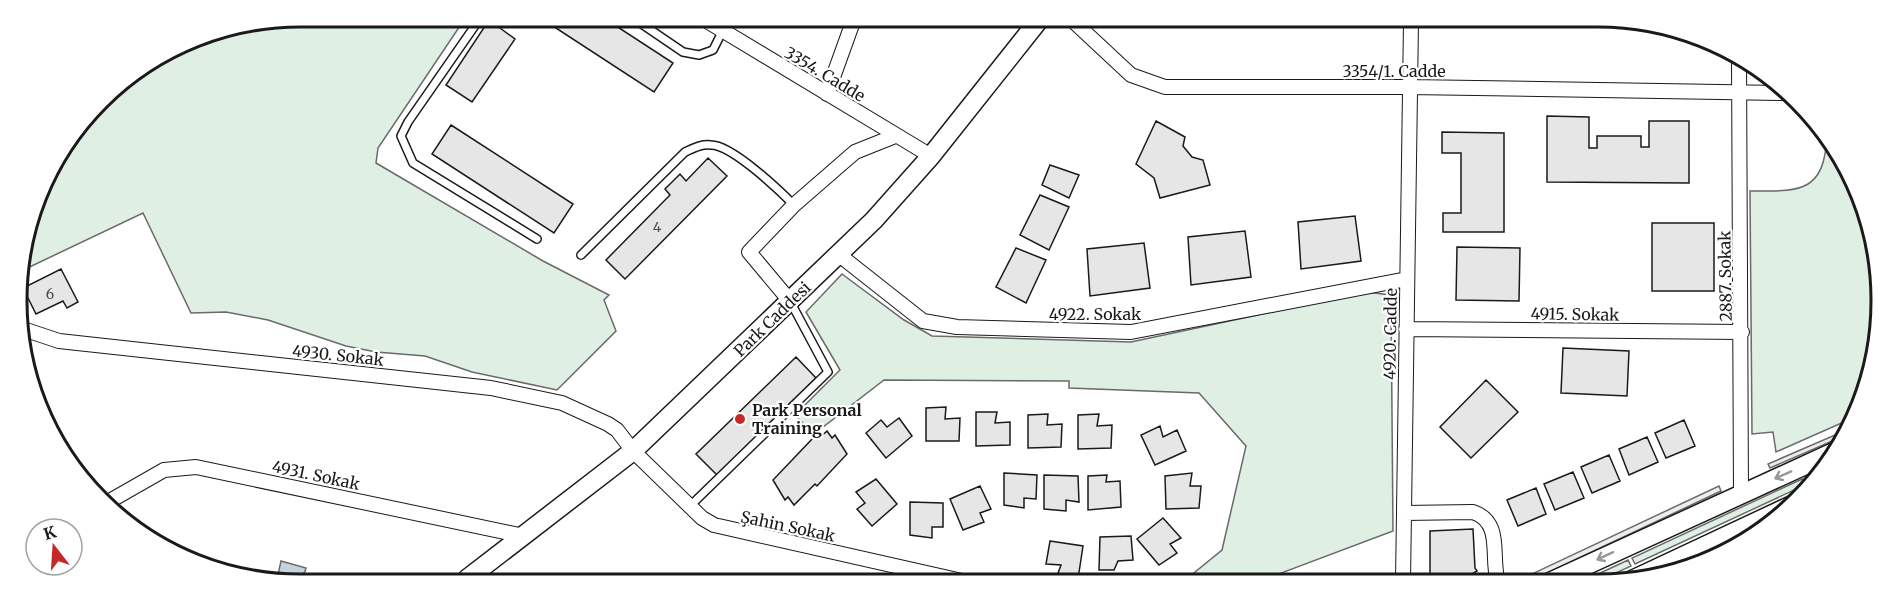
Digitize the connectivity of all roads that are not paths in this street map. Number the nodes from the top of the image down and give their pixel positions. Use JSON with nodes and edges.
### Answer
{"nodes":[{"id":1,"x":474,"y":27,"type":"edge"},
{"id":2,"x":646,"y":27,"type":"edge"},
{"id":3,"x":724,"y":27,"type":"edge"},
{"id":4,"x":729,"y":27,"type":"edge"},
{"id":5,"x":851,"y":27,"type":"edge"},
{"id":6,"x":1033,"y":27,"type":"edge"},
{"id":7,"x":1080,"y":27,"type":"edge"},
{"id":8,"x":1411,"y":27,"type":"edge"},
{"id":9,"x":1739,"y":67,"type":"edge"},
{"id":10,"x":1409,"y":87,"type":"junction"},
{"id":11,"x":1740,"y":92,"type":"junction"},
{"id":12,"x":1775,"y":93,"type":"edge"},
{"id":13,"x":827,"y":94,"type":"junction"},
{"id":14,"x":895,"y":136,"type":"junction"},
{"id":15,"x":931,"y":156,"type":"junction"},
{"id":16,"x":794,"y":205,"type":"junction"},
{"id":17,"x":537,"y":239,"type":"dead end"},
{"id":18,"x":838,"y":254,"type":"junction"},
{"id":19,"x":581,"y":255,"type":"dead end"},
{"id":20,"x":1407,"y":279,"type":"junction"},
{"id":21,"x":790,"y":301,"type":"junction"},
{"id":22,"x":1406,"y":329,"type":"junction"},
{"id":23,"x":29,"y":331,"type":"edge"},
{"id":24,"x":1742,"y":332,"type":"junction"},
{"id":25,"x":633,"y":451,"type":"junction"},
{"id":26,"x":1821,"y":458,"type":"edge"},
{"id":27,"x":1742,"y":493,"type":"junction"},
{"id":28,"x":113,"y":499,"type":"edge"},
{"id":29,"x":690,"y":506,"type":"junction"},
{"id":30,"x":1404,"y":513,"type":"junction"},
{"id":31,"x":524,"y":536,"type":"junction"},
{"id":32,"x":1727,"y":541,"type":"edge"},
{"id":33,"x":1674,"y":563,"type":"edge"},
{"id":34,"x":474,"y":574,"type":"edge"},
{"id":35,"x":934,"y":574,"type":"edge"},
{"id":36,"x":1403,"y":574,"type":"edge"},
{"id":37,"x":1497,"y":574,"type":"edge"},
{"id":38,"x":1567,"y":574,"type":"edge"}],
"edges":[{"from":1,"to":17,"type":"lane"},
{"from":2,"to":3,"type":"lane"},
{"from":4,"to":13,"type":"street","name":"3354. Cadde"},
{"from":5,"to":13,"type":"street"},
{"from":6,"to":15,"type":"street","name":"Park Caddesi"},
{"from":7,"to":10,"type":"street","name":"3354/1. Cadde"},
{"from":8,"to":10,"type":"street","name":"4920. Cadde"},
{"from":9,"to":11,"type":"street","name":"2887. Sokak"},
{"from":10,"to":11,"type":"street","name":"3354/1. Cadde"},
{"from":10,"to":20,"type":"street","name":"4920. Cadde"},
{"from":11,"to":12,"type":"street"},
{"from":11,"to":24,"type":"street","name":"2887. Sokak"},
{"from":13,"to":14,"type":"street","name":"3354. Cadde"},
{"from":14,"to":15,"type":"street","name":"3354. Cadde"},
{"from":14,"to":16,"type":"street"},
{"from":15,"to":18,"type":"street","name":"Park Caddesi"},
{"from":16,"to":19,"type":"lane"},
{"from":16,"to":21,"type":"street"},
{"from":18,"to":20,"type":"street","name":"4922. Sokak"},
{"from":18,"to":21,"type":"street","name":"Park Caddesi"},
{"from":20,"to":22,"type":"street","name":"4920. Cadde"},
{"from":21,"to":25,"type":"street","name":"Park Caddesi"},
{"from":21,"to":29,"type":"lane"},
{"from":22,"to":24,"type":"street","name":"4915. Sokak"},
{"from":22,"to":30,"type":"street","name":"4920. Cadde"},
{"from":23,"to":25,"type":"street","name":"4930. Sokak"},
{"from":24,"to":27,"type":"street","name":"2887. Sokak"},
{"from":25,"to":29,"type":"street","name":"Şahin Sokak"},
{"from":25,"to":31,"type":"street","name":"Park Caddesi"},
{"from":26,"to":27,"type":"street","one_way":true},
{"from":27,"to":38,"type":"street","one_way":true},
{"from":28,"to":31,"type":"street","name":"4931. Sokak"},
{"from":29,"to":35,"type":"street","name":"Şahin Sokak"},
{"from":30,"to":36,"type":"street","name":"4920. Cadde"},
{"from":30,"to":37,"type":"street"},
{"from":31,"to":34,"type":"street","name":"Park Caddesi"},
{"from":32,"to":33,"type":"street"}]}
